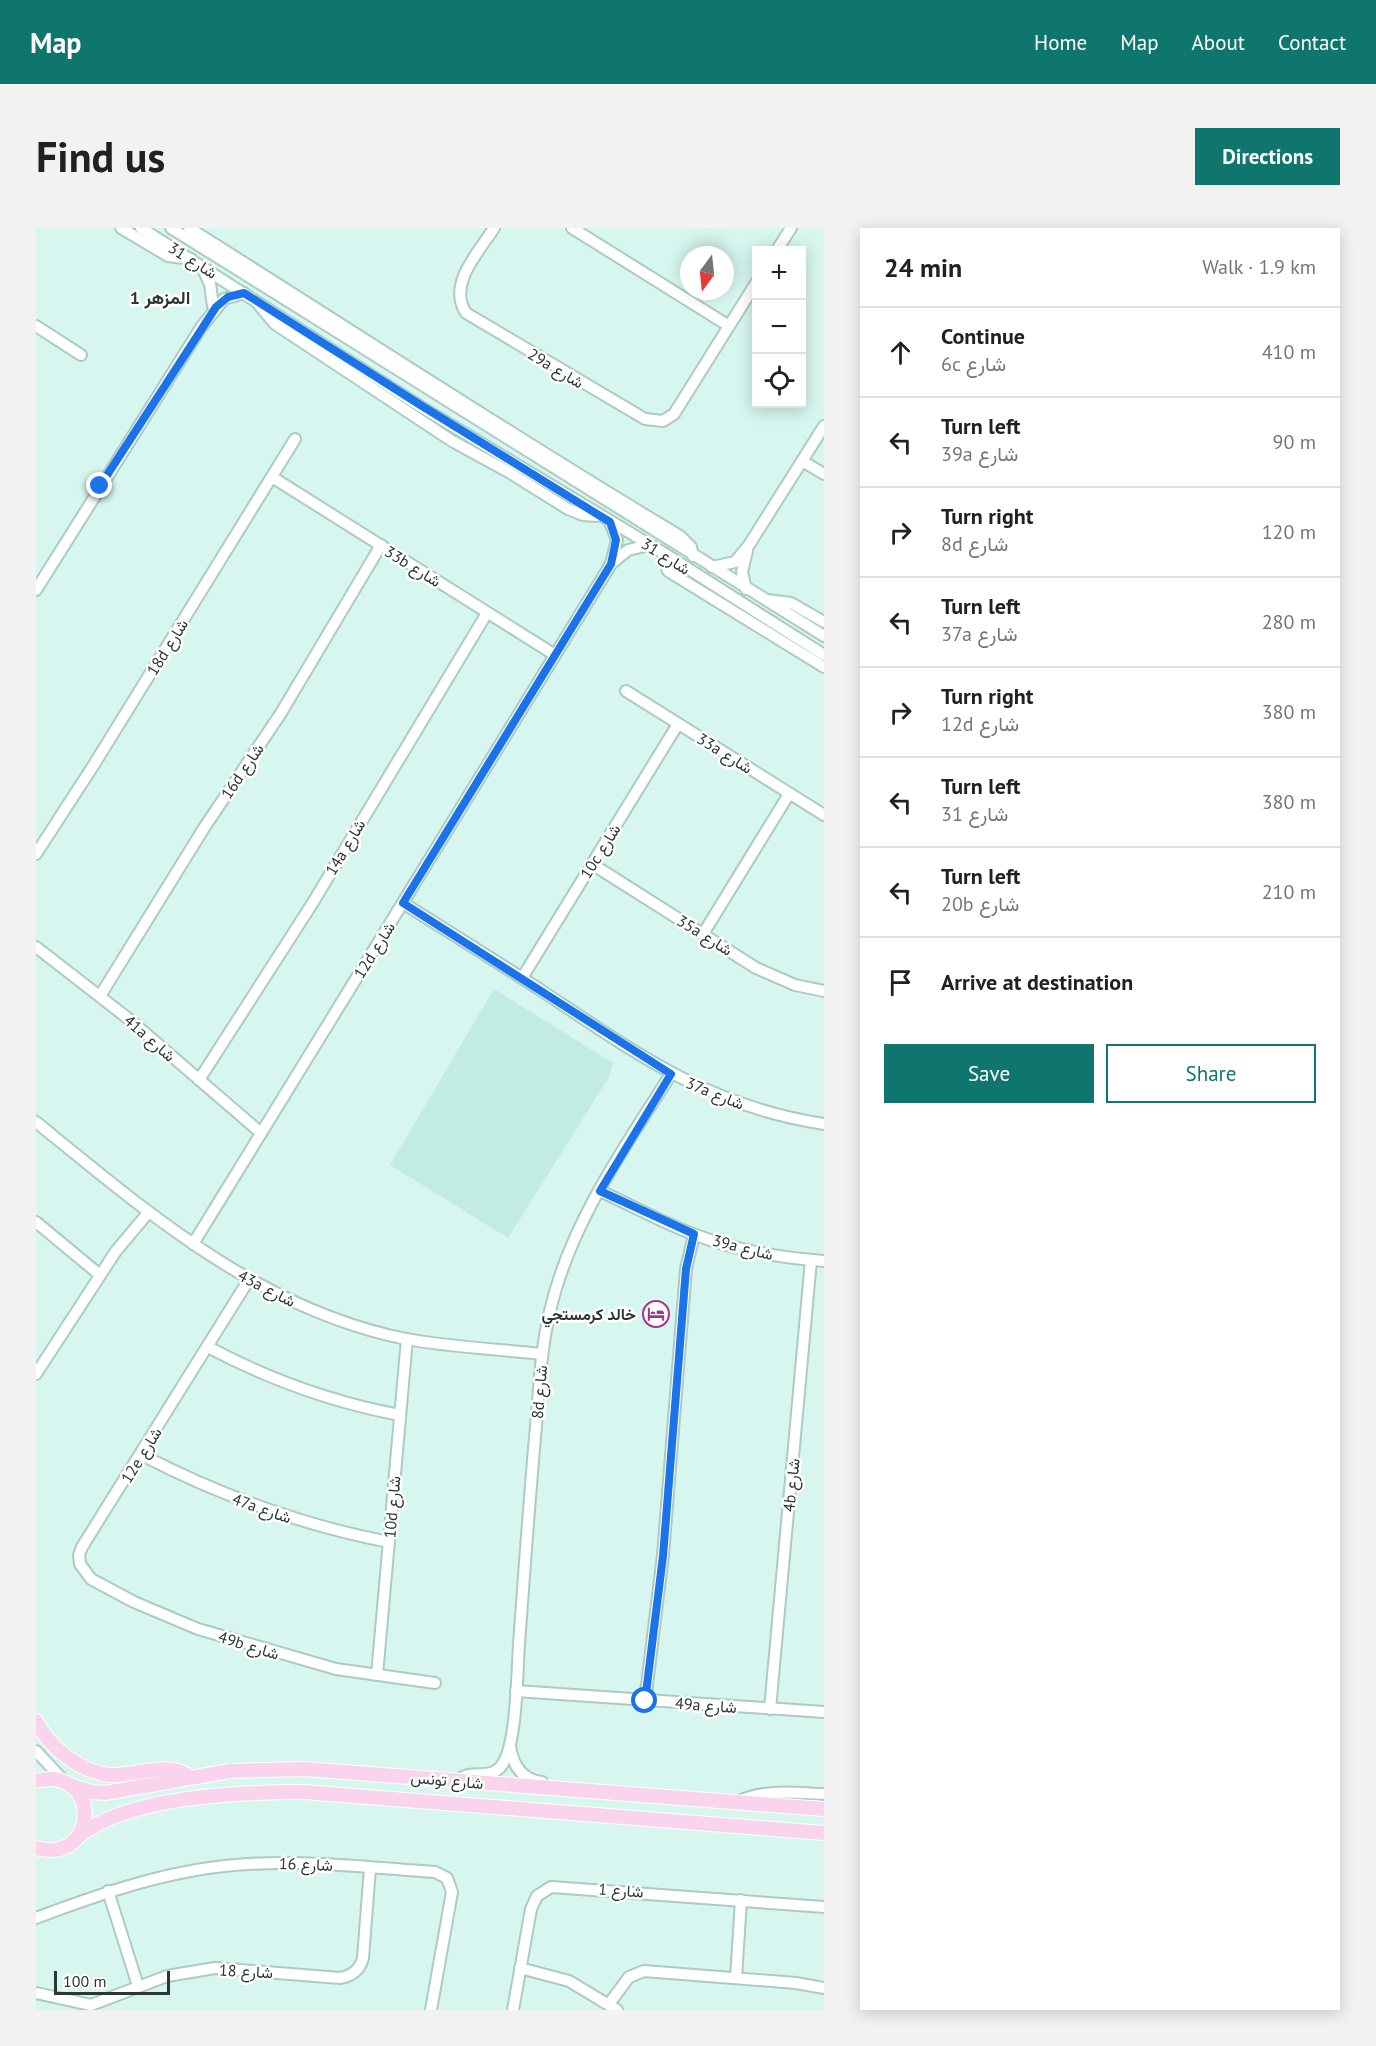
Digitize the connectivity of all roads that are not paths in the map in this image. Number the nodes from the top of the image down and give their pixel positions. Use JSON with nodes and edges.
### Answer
{"nodes":[{"id":1,"x":121,"y":228,"type":"edge"},
{"id":2,"x":141,"y":228,"type":"edge"},
{"id":3,"x":171,"y":228,"type":"edge"},
{"id":4,"x":189,"y":228,"type":"edge"},
{"id":5,"x":494,"y":228,"type":"edge"},
{"id":6,"x":572,"y":228,"type":"edge"},
{"id":7,"x":791,"y":228,"type":"edge"},
{"id":8,"x":780,"y":246,"type":"edge"},
{"id":9,"x":195,"y":261,"type":"junction"},
{"id":10,"x":227,"y":282,"type":"junction"},
{"id":11,"x":752,"y":289,"type":"edge"},
{"id":12,"x":244,"y":293,"type":"junction"},
{"id":13,"x":213,"y":306,"type":"junction"},
{"id":14,"x":314,"y":316,"type":"junction"},
{"id":15,"x":202,"y":326,"type":"junction"},
{"id":16,"x":729,"y":326,"type":"junction"},
{"id":17,"x":37,"y":328,"type":"edge"},
{"id":18,"x":81,"y":355,"type":"dead end"},
{"id":19,"x":824,"y":426,"type":"edge"},
{"id":20,"x":295,"y":439,"type":"dead end"},
{"id":21,"x":802,"y":461,"type":"junction"},
{"id":22,"x":824,"y":474,"type":"edge"},
{"id":23,"x":272,"y":477,"type":"junction"},
{"id":24,"x":610,"y":522,"type":"junction"},
{"id":25,"x":381,"y":545,"type":"junction"},
{"id":26,"x":649,"y":545,"type":"junction"},
{"id":27,"x":749,"y":545,"type":"junction"},
{"id":28,"x":662,"y":552,"type":"junction"},
{"id":29,"x":693,"y":556,"type":"junction"},
{"id":30,"x":611,"y":564,"type":"junction"},
{"id":31,"x":712,"y":567,"type":"junction"},
{"id":32,"x":746,"y":589,"type":"junction"},
{"id":33,"x":36,"y":590,"type":"edge"},
{"id":34,"x":765,"y":600,"type":"junction"},
{"id":35,"x":487,"y":613,"type":"junction"},
{"id":36,"x":824,"y":622,"type":"edge"},
{"id":37,"x":824,"y":636,"type":"edge"},
{"id":38,"x":555,"y":655,"type":"junction"},
{"id":39,"x":824,"y":655,"type":"edge"},
{"id":40,"x":824,"y":667,"type":"edge"},
{"id":41,"x":626,"y":691,"type":"dead end"},
{"id":42,"x":678,"y":724,"type":"junction"},
{"id":43,"x":789,"y":794,"type":"junction"},
{"id":44,"x":824,"y":815,"type":"edge"},
{"id":45,"x":36,"y":854,"type":"edge"},
{"id":46,"x":592,"y":864,"type":"junction"},
{"id":47,"x":403,"y":903,"type":"junction"},
{"id":48,"x":703,"y":934,"type":"junction"},
{"id":49,"x":36,"y":947,"type":"edge"},
{"id":50,"x":522,"y":978,"type":"junction"},
{"id":51,"x":824,"y":991,"type":"edge"},
{"id":52,"x":100,"y":996,"type":"junction"},
{"id":53,"x":671,"y":1074,"type":"junction"},
{"id":54,"x":199,"y":1080,"type":"junction"},
{"id":55,"x":36,"y":1122,"type":"edge"},
{"id":56,"x":824,"y":1124,"type":"edge"},
{"id":57,"x":261,"y":1133,"type":"junction"},
{"id":58,"x":600,"y":1191,"type":"junction"},
{"id":59,"x":144,"y":1210,"type":"junction"},
{"id":60,"x":36,"y":1222,"type":"edge"},
{"id":61,"x":694,"y":1234,"type":"junction"},
{"id":62,"x":193,"y":1244,"type":"junction"},
{"id":63,"x":811,"y":1260,"type":"junction"},
{"id":64,"x":824,"y":1262,"type":"edge"},
{"id":65,"x":102,"y":1271,"type":"junction"},
{"id":66,"x":248,"y":1281,"type":"junction"},
{"id":67,"x":407,"y":1339,"type":"junction"},
{"id":68,"x":208,"y":1347,"type":"junction"},
{"id":69,"x":542,"y":1354,"type":"junction"},
{"id":70,"x":36,"y":1374,"type":"edge"},
{"id":71,"x":400,"y":1415,"type":"junction"},
{"id":72,"x":142,"y":1455,"type":"junction"},
{"id":73,"x":389,"y":1542,"type":"junction"},
{"id":74,"x":80,"y":1564,"type":"joint"},
{"id":75,"x":377,"y":1676,"type":"junction"},
{"id":76,"x":435,"y":1683,"type":"dead end"},
{"id":77,"x":516,"y":1691,"type":"junction"},
{"id":78,"x":645,"y":1701,"type":"junction"},
{"id":79,"x":770,"y":1709,"type":"junction"},
{"id":80,"x":824,"y":1712,"type":"edge"},
{"id":81,"x":36,"y":1721,"type":"edge"},
{"id":82,"x":510,"y":1741,"type":"junction"},
{"id":83,"x":36,"y":1751,"type":"edge"},
{"id":84,"x":189,"y":1777,"type":"junction"},
{"id":85,"x":36,"y":1781,"type":"edge"},
{"id":86,"x":458,"y":1781,"type":"junction"},
{"id":87,"x":68,"y":1784,"type":"junction"},
{"id":88,"x":567,"y":1790,"type":"junction"},
{"id":89,"x":824,"y":1794,"type":"edge"},
{"id":90,"x":736,"y":1803,"type":"junction"},
{"id":91,"x":824,"y":1809,"type":"edge"},
{"id":92,"x":824,"y":1833,"type":"edge"},
{"id":93,"x":78,"y":1837,"type":"junction"},
{"id":94,"x":36,"y":1848,"type":"edge"},
{"id":95,"x":370,"y":1868,"type":"junction"},
{"id":96,"x":108,"y":1891,"type":"junction"},
{"id":97,"x":741,"y":1899,"type":"junction"},
{"id":98,"x":824,"y":1907,"type":"edge"},
{"id":99,"x":36,"y":1918,"type":"edge"},
{"id":100,"x":520,"y":1968,"type":"junction"},
{"id":101,"x":736,"y":1978,"type":"junction"},
{"id":102,"x":138,"y":1986,"type":"junction"},
{"id":103,"x":824,"y":1988,"type":"edge"},
{"id":104,"x":36,"y":1993,"type":"edge"},
{"id":105,"x":613,"y":2007,"type":"edge"},
{"id":106,"x":431,"y":2010,"type":"edge"},
{"id":107,"x":513,"y":2010,"type":"edge"}],
"edges":[{"from":1,"to":9,"type":"street"},
{"from":2,"to":9,"type":"street","name":"شارع 31"},
{"from":3,"to":14,"type":"street","name":"شارع 31"},
{"from":4,"to":29,"type":"street"},
{"from":5,"to":16,"type":"street","name":"29a شارع"},
{"from":6,"to":16,"type":"street"},
{"from":7,"to":8,"type":"street"},
{"from":9,"to":10,"type":"street","name":"شارع 31"},
{"from":9,"to":13,"type":"street"},
{"from":10,"to":12,"type":"street","name":"شارع 31"},
{"from":10,"to":13,"type":"street"},
{"from":10,"to":14,"type":"street"},
{"from":11,"to":16,"type":"street"},
{"from":12,"to":15,"type":"street"},
{"from":12,"to":24,"type":"street","name":"شارع 31"},
{"from":13,"to":15,"type":"street"},
{"from":14,"to":29,"type":"street","name":"شارع 31"},
{"from":15,"to":33,"type":"street"},
{"from":17,"to":18,"type":"street"},
{"from":19,"to":21,"type":"street"},
{"from":20,"to":23,"type":"street","name":"18d شارع"},
{"from":21,"to":22,"type":"street"},
{"from":21,"to":27,"type":"street"},
{"from":23,"to":25,"type":"street","name":"33b شارع"},
{"from":23,"to":45,"type":"street","name":"18d شارع"},
{"from":24,"to":26,"type":"street","name":"شارع 31"},
{"from":24,"to":30,"type":"street","name":"12d شارع"},
{"from":25,"to":35,"type":"street","name":"33b شارع"},
{"from":25,"to":52,"type":"street","name":"16d شارع"},
{"from":26,"to":28,"type":"street","name":"شارع 31"},
{"from":26,"to":30,"type":"street","name":"12d شارع"},
{"from":27,"to":31,"type":"street"},
{"from":27,"to":32,"type":"street"},
{"from":28,"to":39,"type":"street","name":"شارع 31"},
{"from":28,"to":40,"type":"street"},
{"from":29,"to":31,"type":"street","name":"شارع 31"},
{"from":30,"to":38,"type":"street","name":"12d شارع"},
{"from":31,"to":32,"type":"street","name":"شارع 31"},
{"from":32,"to":34,"type":"street","name":"شارع 31"},
{"from":34,"to":36,"type":"street"},
{"from":34,"to":37,"type":"street","name":"شارع 31"},
{"from":35,"to":38,"type":"street","name":"33b شارع"},
{"from":35,"to":54,"type":"street","name":"14a شارع"},
{"from":38,"to":47,"type":"street","name":"12d شارع"},
{"from":41,"to":42,"type":"street","name":"33a شارع"},
{"from":42,"to":43,"type":"street","name":"33a شارع"},
{"from":42,"to":46,"type":"street","name":"10c شارع"},
{"from":43,"to":44,"type":"street","name":"33a شارع"},
{"from":43,"to":48,"type":"street"},
{"from":46,"to":48,"type":"street","name":"35a شارع"},
{"from":46,"to":50,"type":"street","name":"10c شارع"},
{"from":47,"to":50,"type":"street","name":"37a شارع"},
{"from":47,"to":57,"type":"street","name":"12d شارع"},
{"from":48,"to":51,"type":"street","name":"35a شارع"},
{"from":49,"to":52,"type":"street","name":"41a شارع"},
{"from":50,"to":53,"type":"street","name":"37a شارع"},
{"from":52,"to":54,"type":"street","name":"41a شارع"},
{"from":53,"to":56,"type":"street","name":"37a شارع"},
{"from":53,"to":58,"type":"street","name":"8d شارع"},
{"from":54,"to":57,"type":"street","name":"41a شارع"},
{"from":55,"to":59,"type":"street","name":"43a شارع"},
{"from":57,"to":62,"type":"street","name":"12d شارع"},
{"from":58,"to":61,"type":"street","name":"39a شارع"},
{"from":58,"to":69,"type":"street","name":"8d شارع"},
{"from":59,"to":62,"type":"street","name":"43a شارع"},
{"from":59,"to":65,"type":"street"},
{"from":60,"to":65,"type":"street"},
{"from":61,"to":63,"type":"street","name":"39a شارع"},
{"from":61,"to":78,"type":"street"},
{"from":62,"to":66,"type":"street","name":"43a شارع"},
{"from":63,"to":64,"type":"street","name":"39a شارع"},
{"from":63,"to":79,"type":"street","name":"4b شارع"},
{"from":65,"to":70,"type":"street"},
{"from":66,"to":67,"type":"street","name":"43a شارع"},
{"from":66,"to":68,"type":"street","name":"12e شارع"},
{"from":67,"to":69,"type":"street","name":"43a شارع"},
{"from":67,"to":71,"type":"street","name":"10d شارع"},
{"from":68,"to":71,"type":"street"},
{"from":68,"to":72,"type":"street","name":"12e شارع"},
{"from":69,"to":77,"type":"street","name":"8d شارع"},
{"from":71,"to":73,"type":"street","name":"10d شارع"},
{"from":72,"to":73,"type":"street","name":"47a شارع"},
{"from":72,"to":74,"type":"street","name":"12e شارع"},
{"from":73,"to":75,"type":"street","name":"10d شارع"},
{"from":74,"to":75,"type":"street","name":"49b شارع"},
{"from":75,"to":76,"type":"street","name":"49b شارع"},
{"from":77,"to":78,"type":"street","name":"49a شارع"},
{"from":77,"to":82,"type":"street","name":"8d شارع"},
{"from":78,"to":79,"type":"street","name":"49a شارع"},
{"from":79,"to":80,"type":"street","name":"49a شارع"},
{"from":81,"to":84,"type":"main road"},
{"from":82,"to":86,"type":"street","name":"8d شارع"},
{"from":82,"to":88,"type":"street","name":"8d شارع"},
{"from":83,"to":87,"type":"street"},
{"from":84,"to":86,"type":"main road","name":"شارع تونس"},
{"from":84,"to":87,"type":"main road","name":"شارع تونس"},
{"from":85,"to":87,"type":"main road","name":"شارع تونس"},
{"from":86,"to":88,"type":"main road","name":"شارع تونس"},
{"from":87,"to":93,"type":"main road"},
{"from":88,"to":90,"type":"main road","name":"شارع تونس"},
{"from":89,"to":90,"type":"street"},
{"from":90,"to":91,"type":"main road","name":"شارع تونس"},
{"from":92,"to":93,"type":"main road","name":"شارع تونس"},
{"from":93,"to":94,"type":"main road","name":"شارع تونس"},
{"from":95,"to":96,"type":"street","name":"شارع 16"},
{"from":95,"to":102,"type":"street","name":"شارع 18"},
{"from":95,"to":106,"type":"street","name":"شارع 16"},
{"from":96,"to":99,"type":"street","name":"شارع 16"},
{"from":96,"to":102,"type":"street"},
{"from":97,"to":98,"type":"street","name":"شارع 1"},
{"from":97,"to":100,"type":"street","name":"شارع 1"},
{"from":97,"to":101,"type":"street"},
{"from":100,"to":105,"type":"street"},
{"from":100,"to":107,"type":"street","name":"شارع 1"},
{"from":101,"to":103,"type":"street"},
{"from":101,"to":105,"type":"street"},
{"from":102,"to":104,"type":"street","name":"شارع 18"}]}
